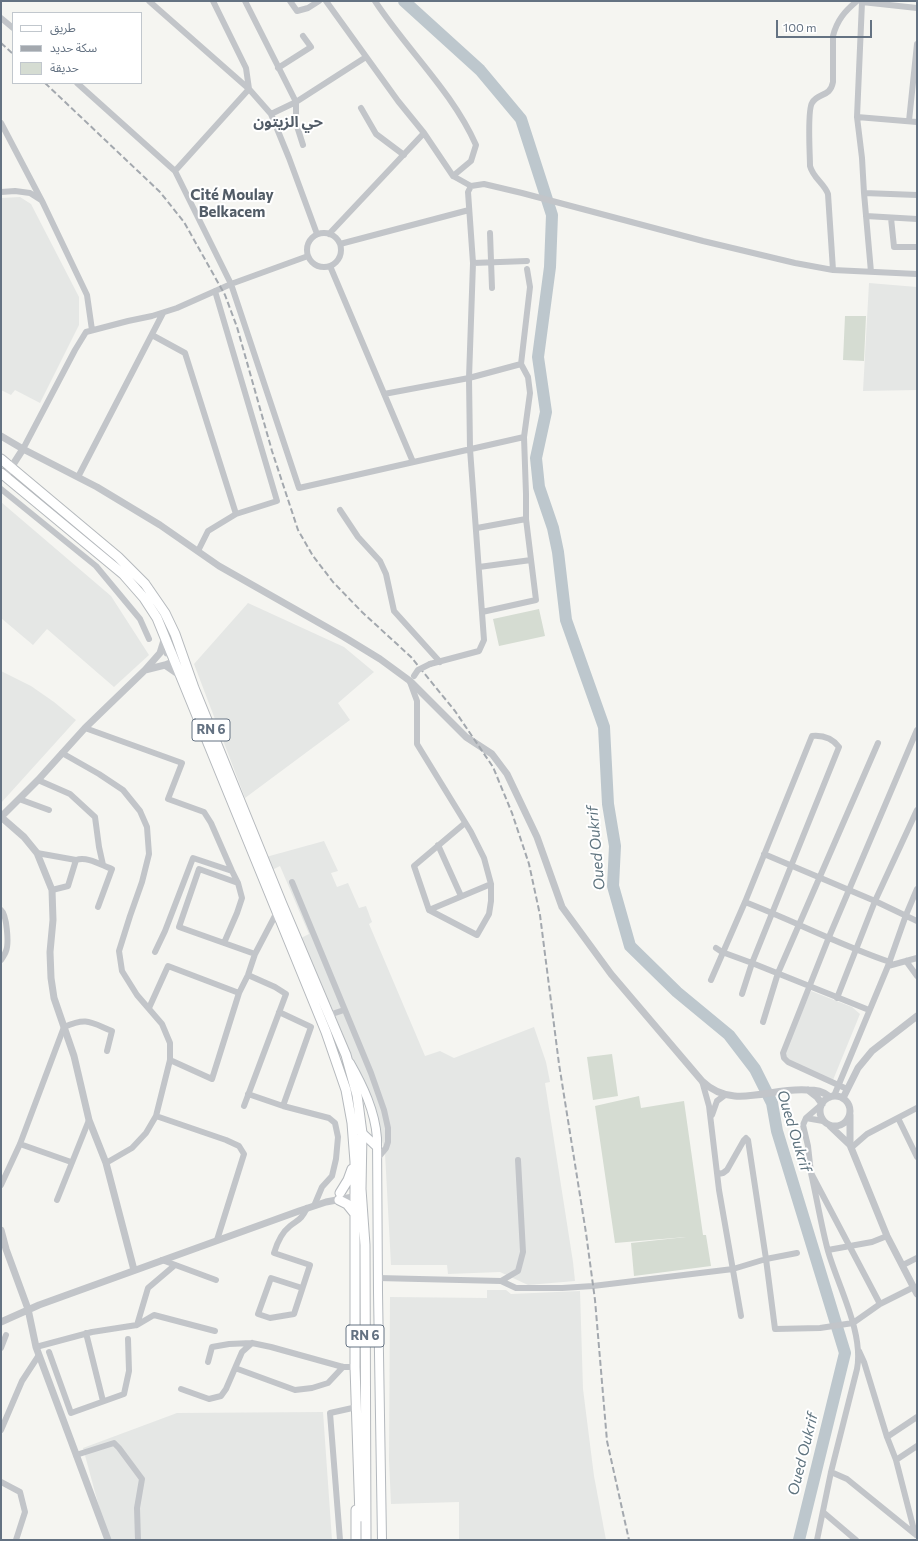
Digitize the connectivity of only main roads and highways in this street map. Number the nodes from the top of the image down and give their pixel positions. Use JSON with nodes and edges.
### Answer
{"nodes":[{"id":1,"x":1,"y":459,"type":"edge"},
{"id":2,"x":3,"y":475,"type":"edge"},
{"id":3,"x":281,"y":917,"type":"junction"},
{"id":4,"x":346,"y":1055,"type":"junction"},
{"id":5,"x":352,"y":1123,"type":"junction"},
{"id":6,"x":362,"y":1133,"type":"junction"},
{"id":7,"x":378,"y":1147,"type":"junction"},
{"id":8,"x":354,"y":1162,"type":"junction"},
{"id":9,"x":358,"y":1193,"type":"junction"},
{"id":10,"x":355,"y":1214,"type":"junction"},
{"id":11,"x":362,"y":1442,"type":"junction"},
{"id":12,"x":356,"y":1540,"type":"edge"},
{"id":13,"x":361,"y":1540,"type":"edge"},
{"id":14,"x":366,"y":1540,"type":"edge"},
{"id":15,"x":369,"y":1540,"type":"edge"},
{"id":16,"x":382,"y":1540,"type":"edge"}],
"edges":[{"from":1,"to":3,"type":"main road","number":"RN 6"},
{"from":2,"to":3,"type":"main road","number":"RN 6"},
{"from":3,"to":4,"type":"main road","number":"RN 6"},
{"from":3,"to":5,"type":"main road","number":"RN 6"},
{"from":4,"to":6,"type":"main road","number":"RN 6"},
{"from":4,"to":7,"type":"main road"},
{"from":5,"to":6,"type":"main road"},
{"from":5,"to":8,"type":"main road","number":"RN 6"},
{"from":6,"to":7,"type":"main road"},
{"from":6,"to":9,"type":"main road","number":"RN 6"},
{"from":7,"to":16,"type":"main road"},
{"from":8,"to":9,"type":"main road","number":"RN 6"},
{"from":8,"to":10,"type":"main road"},
{"from":9,"to":10,"type":"main road","number":"RN 6"},
{"from":9,"to":11,"type":"main road","number":"RN 6"},
{"from":10,"to":11,"type":"main road","number":"RN 6"},
{"from":11,"to":12,"type":"main road","number":"RN 6"},
{"from":11,"to":13,"type":"main road","number":"RN 6"},
{"from":11,"to":14,"type":"main road","number":"RN 6"},
{"from":11,"to":15,"type":"main road","number":"RN 6"}]}
